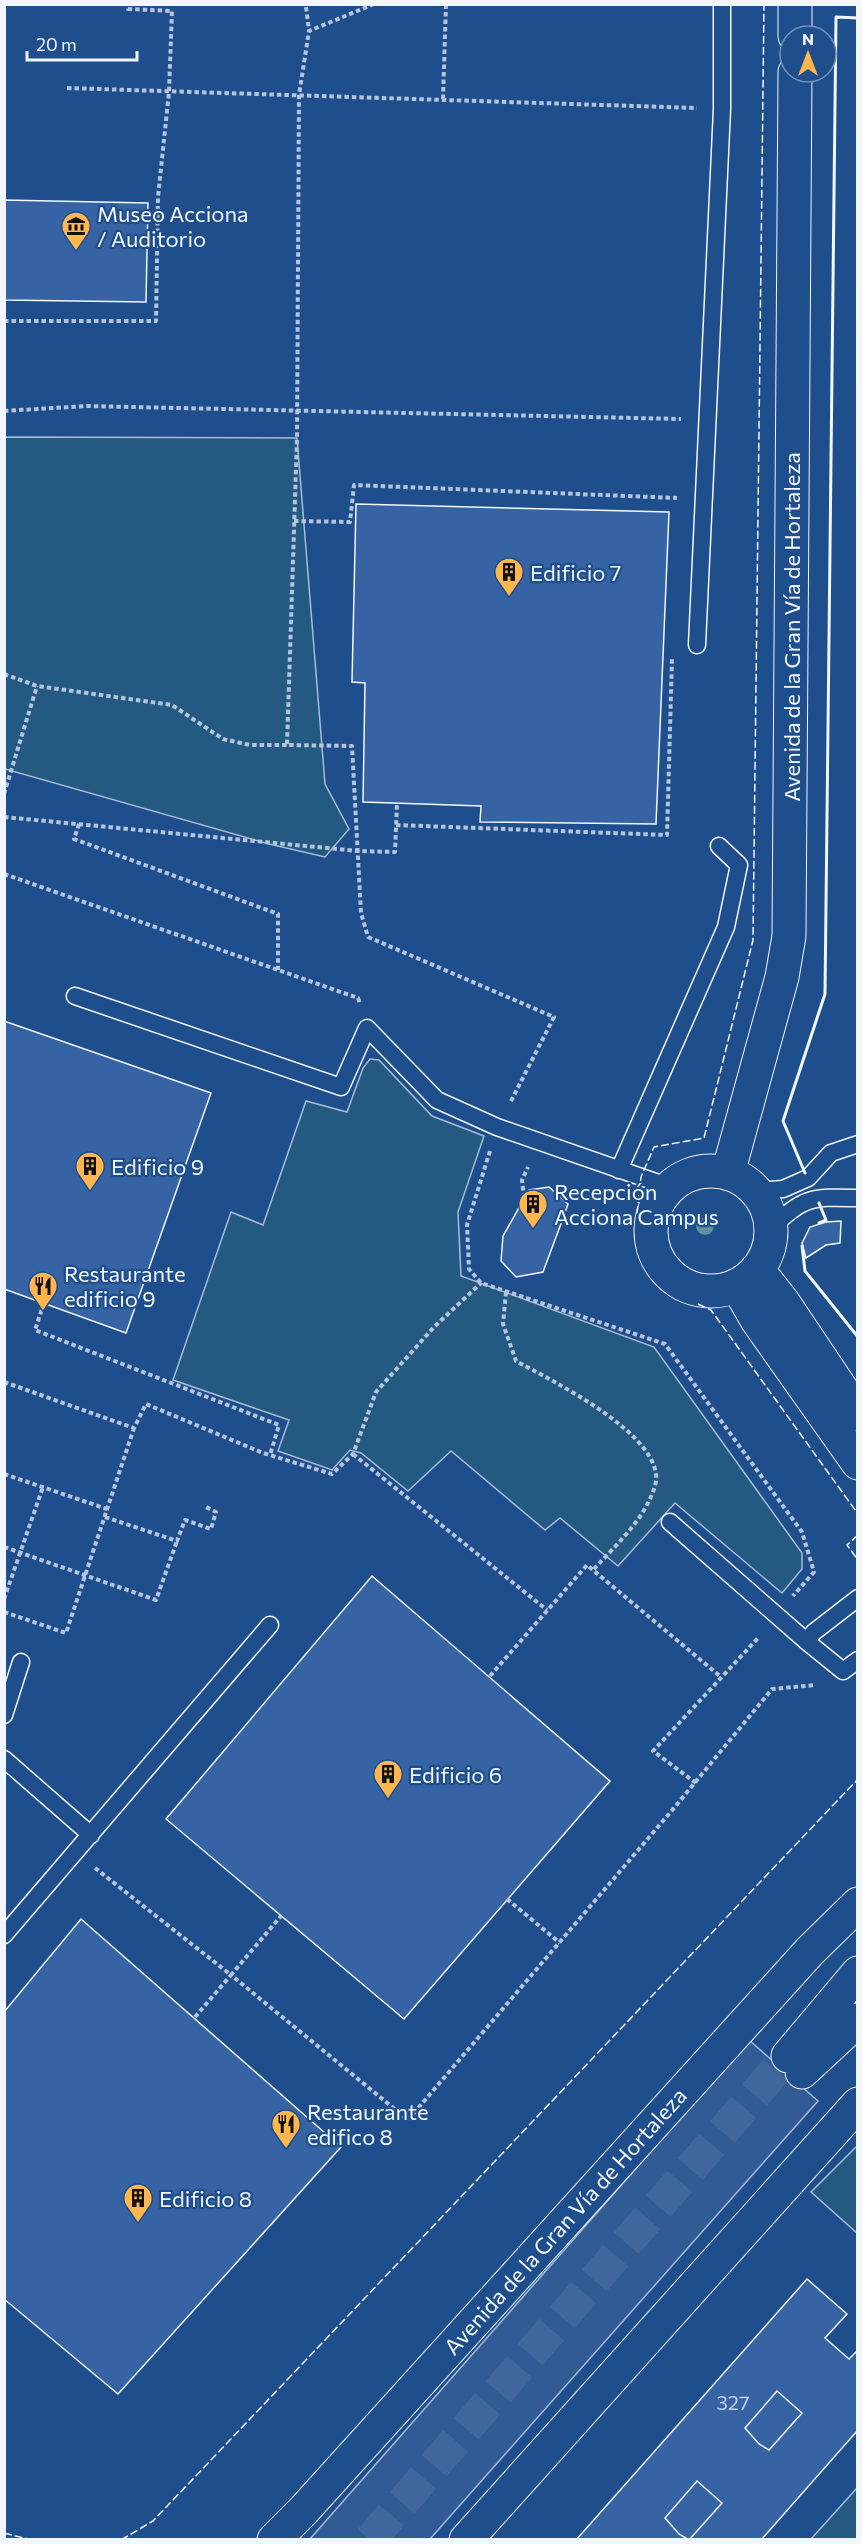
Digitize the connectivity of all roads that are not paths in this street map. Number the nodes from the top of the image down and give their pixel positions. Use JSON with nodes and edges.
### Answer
{"nodes":[{"id":1,"x":722,"y":4,"type":"edge"},
{"id":2,"x":795,"y":4,"type":"edge"},
{"id":3,"x":795,"y":24,"type":"edge"},
{"id":4,"x":795,"y":84,"type":"edge"},
{"id":5,"x":697,"y":645,"type":"dead end"},
{"id":6,"x":719,"y":846,"type":"dead end"},
{"id":7,"x":75,"y":996,"type":"dead end"},
{"id":8,"x":858,"y":1144,"type":"edge"},
{"id":9,"x":619,"y":1170,"type":"junction"},
{"id":10,"x":728,"y":1173,"type":"junction"},
{"id":11,"x":670,"y":1186,"type":"junction"},
{"id":12,"x":756,"y":1191,"type":"junction"},
{"id":13,"x":858,"y":1198,"type":"edge"},
{"id":14,"x":770,"y":1229,"type":"junction"},
{"id":15,"x":747,"y":1277,"type":"junction"},
{"id":16,"x":858,"y":1414,"type":"edge"},
{"id":17,"x":858,"y":1463,"type":"edge"},
{"id":18,"x":670,"y":1522,"type":"dead end"},
{"id":19,"x":858,"y":1598,"type":"edge"},
{"id":20,"x":270,"y":1625,"type":"dead end"},
{"id":21,"x":806,"y":1641,"type":"junction"},
{"id":22,"x":858,"y":1660,"type":"edge"},
{"id":23,"x":21,"y":1662,"type":"dead end"},
{"id":24,"x":4,"y":1715,"type":"edge"},
{"id":25,"x":4,"y":1759,"type":"edge"},
{"id":26,"x":91,"y":1835,"type":"junction"},
{"id":27,"x":858,"y":1904,"type":"edge"},
{"id":28,"x":4,"y":1935,"type":"edge"},
{"id":29,"x":858,"y":1973,"type":"edge"},
{"id":30,"x":858,"y":2020,"type":"edge"},
{"id":31,"x":858,"y":2104,"type":"edge"},
{"id":32,"x":274,"y":2540,"type":"edge"},
{"id":33,"x":466,"y":2540,"type":"edge"}],
"edges":[{"from":1,"to":5,"type":"lane"},
{"from":2,"to":3,"type":"street"},
{"from":4,"to":10,"type":"street","name":"Avenida de la Gran Vía de Hortaleza"},
{"from":6,"to":9,"type":"lane"},
{"from":7,"to":9,"type":"lane"},
{"from":8,"to":12,"type":"lane"},
{"from":9,"to":11,"type":"lane"},
{"from":10,"to":11,"type":"street"},
{"from":10,"to":12,"type":"street"},
{"from":11,"to":15,"type":"street"},
{"from":12,"to":14,"type":"street"},
{"from":13,"to":14,"type":"lane"},
{"from":14,"to":15,"type":"street"},
{"from":15,"to":16,"type":"street"},
{"from":15,"to":17,"type":"street"},
{"from":18,"to":21,"type":"lane"},
{"from":19,"to":21,"type":"lane"},
{"from":20,"to":26,"type":"lane"},
{"from":21,"to":22,"type":"lane"},
{"from":23,"to":24,"type":"lane"},
{"from":25,"to":26,"type":"lane"},
{"from":26,"to":28,"type":"lane"},
{"from":27,"to":32,"type":"street","name":"Avenida de la Gran Vía de Hortaleza"},
{"from":29,"to":30,"type":"street"},
{"from":31,"to":33,"type":"street"}]}
